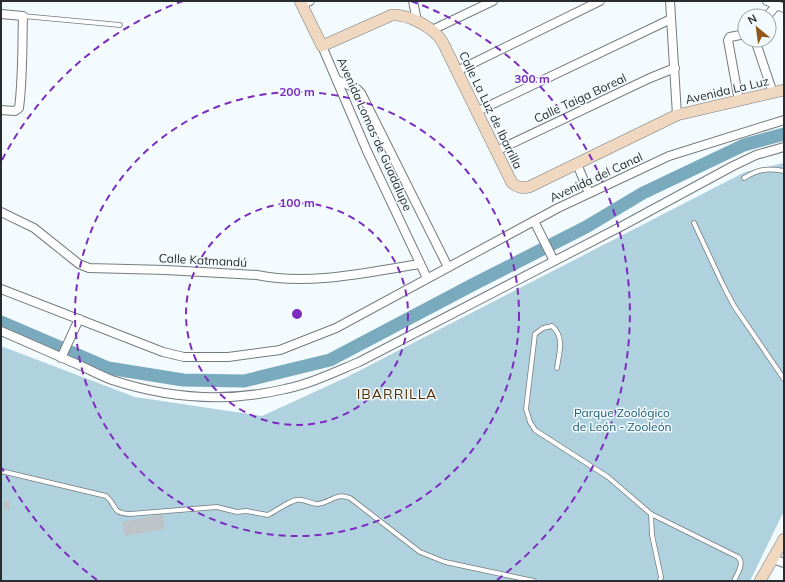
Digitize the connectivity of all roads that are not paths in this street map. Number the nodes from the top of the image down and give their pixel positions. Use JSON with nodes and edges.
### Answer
{"nodes":[{"id":1,"x":413,"y":1,"type":"edge"},
{"id":2,"x":493,"y":1,"type":"edge"},
{"id":3,"x":600,"y":1,"type":"edge"},
{"id":4,"x":670,"y":1,"type":"edge"},
{"id":5,"x":767,"y":1,"type":"edge"},
{"id":6,"x":304,"y":2,"type":"edge"},
{"id":7,"x":776,"y":6,"type":"joint"},
{"id":8,"x":784,"y":8,"type":"edge"},
{"id":9,"x":1,"y":14,"type":"edge"},
{"id":10,"x":23,"y":16,"type":"junction"},
{"id":11,"x":672,"y":19,"type":"junction"},
{"id":12,"x":417,"y":21,"type":"junction"},
{"id":13,"x":120,"y":25,"type":"dead end"},
{"id":14,"x":432,"y":30,"type":"junction"},
{"id":15,"x":737,"y":36,"type":"edge"},
{"id":16,"x":322,"y":46,"type":"junction"},
{"id":17,"x":758,"y":48,"type":"edge"},
{"id":18,"x":675,"y":68,"type":"junction"},
{"id":19,"x":457,"y":71,"type":"junction"},
{"id":20,"x":337,"y":80,"type":"junction"},
{"id":21,"x":784,"y":90,"type":"edge"},
{"id":22,"x":773,"y":93,"type":"junction"},
{"id":23,"x":739,"y":101,"type":"junction"},
{"id":24,"x":1,"y":110,"type":"edge"},
{"id":25,"x":476,"y":112,"type":"junction"},
{"id":26,"x":677,"y":115,"type":"junction"},
{"id":27,"x":784,"y":120,"type":"edge"},
{"id":28,"x":784,"y":147,"type":"edge"},
{"id":29,"x":496,"y":151,"type":"junction"},
{"id":30,"x":577,"y":164,"type":"junction"},
{"id":31,"x":784,"y":171,"type":"edge"},
{"id":32,"x":744,"y":178,"type":"dead end"},
{"id":33,"x":589,"y":193,"type":"junction"},
{"id":34,"x":1,"y":212,"type":"edge"},
{"id":35,"x":534,"y":220,"type":"junction"},
{"id":36,"x":694,"y":223,"type":"dead end"},
{"id":37,"x":552,"y":258,"type":"junction"},
{"id":38,"x":420,"y":264,"type":"junction"},
{"id":39,"x":448,"y":267,"type":"junction"},
{"id":40,"x":427,"y":278,"type":"junction"},
{"id":41,"x":1,"y":289,"type":"edge"},
{"id":42,"x":78,"y":322,"type":"junction"},
{"id":43,"x":1,"y":331,"type":"edge"},
{"id":44,"x":63,"y":354,"type":"junction"},
{"id":45,"x":557,"y":368,"type":"dead end"},
{"id":46,"x":784,"y":379,"type":"edge"},
{"id":47,"x":1,"y":471,"type":"edge"},
{"id":48,"x":651,"y":514,"type":"junction"},
{"id":49,"x":784,"y":539,"type":"edge"},
{"id":50,"x":773,"y":559,"type":"junction"},
{"id":51,"x":784,"y":563,"type":"edge"},
{"id":52,"x":734,"y":580,"type":"edge"},
{"id":53,"x":534,"y":581,"type":"edge"},
{"id":54,"x":660,"y":581,"type":"edge"},
{"id":55,"x":760,"y":581,"type":"edge"}],
"edges":[{"from":1,"to":12,"type":"street"},
{"from":2,"to":14,"type":"street"},
{"from":3,"to":19,"type":"street"},
{"from":4,"to":11,"type":"street"},
{"from":5,"to":7,"type":"street"},
{"from":6,"to":16,"type":"street","name":"Avenida Lomas de Guadalupe"},
{"from":7,"to":8,"type":"street"},
{"from":9,"to":10,"type":"street"},
{"from":10,"to":13,"type":"lane"},
{"from":10,"to":24,"type":"street"},
{"from":11,"to":18,"type":"street"},
{"from":11,"to":25,"type":"street"},
{"from":12,"to":14,"type":"street"},
{"from":12,"to":16,"type":"street"},
{"from":14,"to":19,"type":"street","name":"Calle La Luz de Ibarrilla"},
{"from":15,"to":23,"type":"street"},
{"from":16,"to":20,"type":"street","name":"Avenida Lomas de Guadalupe"},
{"from":17,"to":22,"type":"street"},
{"from":18,"to":26,"type":"street"},
{"from":18,"to":29,"type":"street","name":"Calle Taiga Boreal"},
{"from":19,"to":25,"type":"street","name":"Calle La Luz de Ibarrilla"},
{"from":20,"to":38,"type":"street","name":"Avenida Lomas de Guadalupe"},
{"from":20,"to":39,"type":"street"},
{"from":21,"to":22,"type":"street","name":"Avenida La Luz"},
{"from":22,"to":23,"type":"street","name":"Avenida La Luz"},
{"from":23,"to":26,"type":"street","name":"Avenida La Luz"},
{"from":25,"to":29,"type":"street","name":"Calle La Luz de Ibarrilla"},
{"from":26,"to":30,"type":"street","name":"Calle La Luz de Ibarrilla"},
{"from":27,"to":33,"type":"street","name":"Avenida del Canal"},
{"from":28,"to":37,"type":"street"},
{"from":29,"to":30,"type":"street","name":"Calle La Luz de Ibarrilla"},
{"from":30,"to":33,"type":"street"},
{"from":31,"to":32,"type":"lane"},
{"from":33,"to":35,"type":"street","name":"Avenida del Canal"},
{"from":34,"to":38,"type":"street","name":"Calle Katmandú"},
{"from":35,"to":37,"type":"street"},
{"from":35,"to":39,"type":"street","name":"Avenida del Canal"},
{"from":36,"to":46,"type":"lane"},
{"from":37,"to":44,"type":"street"},
{"from":38,"to":40,"type":"street","name":"Avenida Lomas de Guadalupe"},
{"from":39,"to":40,"type":"street","name":"Avenida del Canal"},
{"from":40,"to":42,"type":"street","name":"Avenida del Canal"},
{"from":41,"to":42,"type":"street","name":"Avenida del Canal"},
{"from":42,"to":44,"type":"street"},
{"from":43,"to":44,"type":"street"},
{"from":45,"to":48,"type":"lane"},
{"from":47,"to":53,"type":"lane"},
{"from":48,"to":52,"type":"lane"},
{"from":48,"to":54,"type":"lane"},
{"from":49,"to":50,"type":"street"},
{"from":50,"to":51,"type":"street"},
{"from":50,"to":55,"type":"street"}]}
